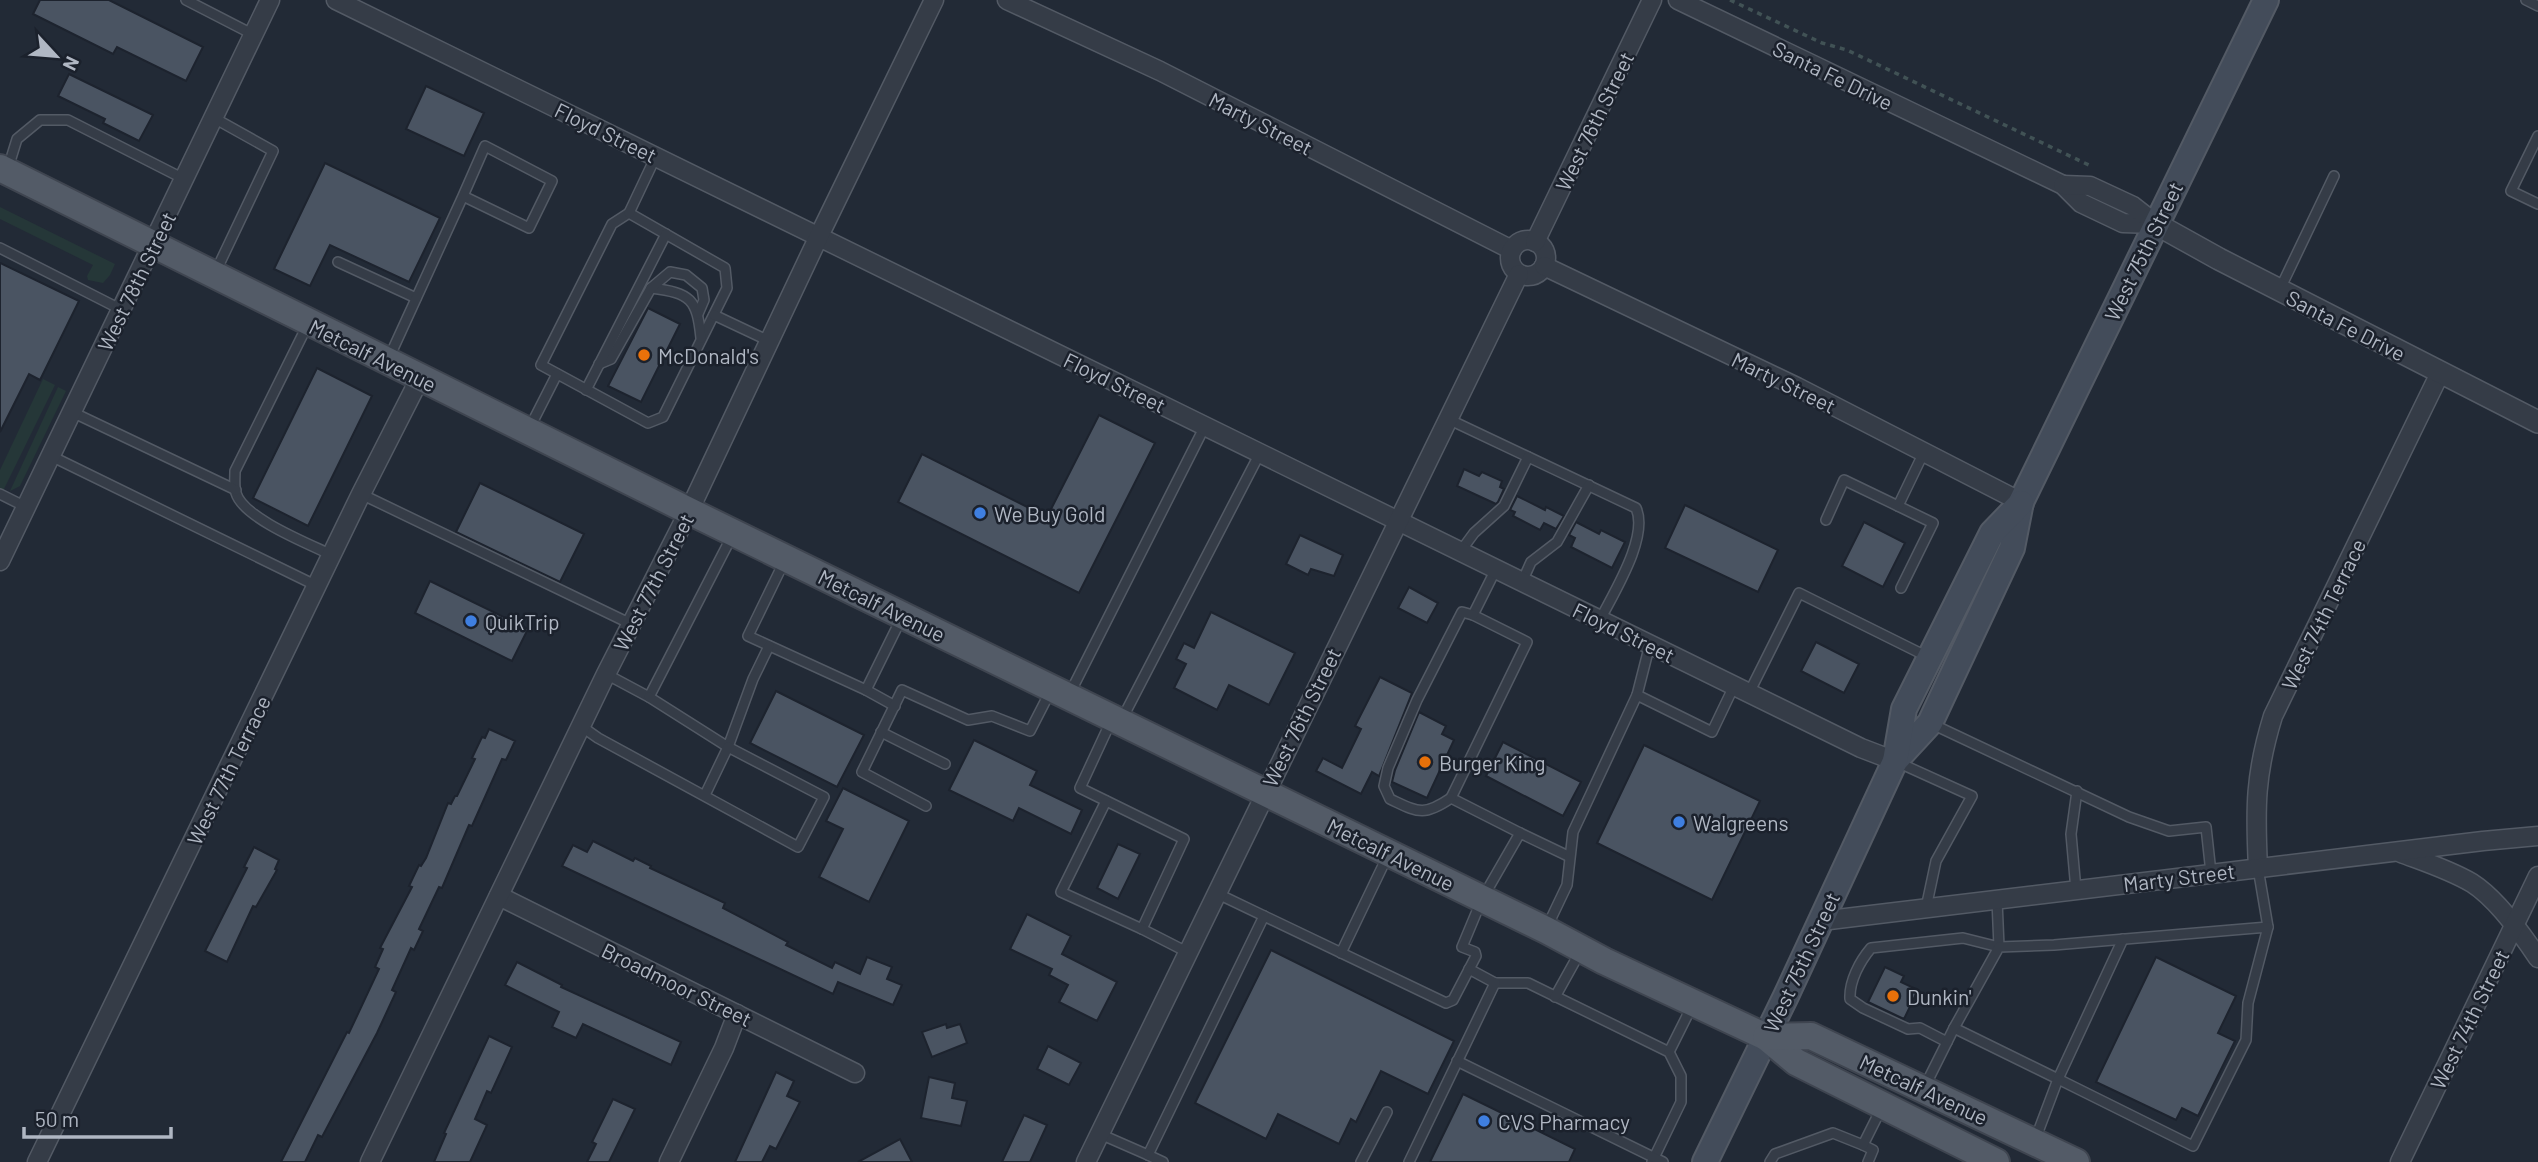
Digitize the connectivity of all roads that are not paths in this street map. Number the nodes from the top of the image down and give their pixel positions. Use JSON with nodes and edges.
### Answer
{"nodes":[{"id":1,"x":186,"y":0,"type":"edge"},
{"id":2,"x":270,"y":0,"type":"edge"},
{"id":3,"x":336,"y":0,"type":"edge"},
{"id":4,"x":934,"y":0,"type":"edge"},
{"id":5,"x":1007,"y":0,"type":"edge"},
{"id":6,"x":1652,"y":0,"type":"edge"},
{"id":7,"x":1678,"y":0,"type":"edge"},
{"id":8,"x":2266,"y":0,"type":"edge"},
{"id":9,"x":2526,"y":0,"type":"edge"},
{"id":10,"x":2538,"y":6,"type":"edge"},
{"id":11,"x":254,"y":35,"type":"junction"},
{"id":12,"x":214,"y":118,"type":"junction"},
{"id":13,"x":2538,"y":135,"type":"edge"},
{"id":14,"x":656,"y":156,"type":"junction"},
{"id":15,"x":4,"y":170,"type":"edge"},
{"id":16,"x":2334,"y":176,"type":"dead end"},
{"id":17,"x":184,"y":179,"type":"junction"},
{"id":18,"x":463,"y":196,"type":"junction"},
{"id":19,"x":2538,"y":204,"type":"edge"},
{"id":20,"x":629,"y":214,"type":"junction"},
{"id":21,"x":2156,"y":223,"type":"junction"},
{"id":22,"x":666,"y":234,"type":"junction"},
{"id":23,"x":819,"y":236,"type":"junction"},
{"id":24,"x":1535,"y":242,"type":"junction"},
{"id":25,"x":153,"y":245,"type":"junction"},
{"id":26,"x":0,"y":248,"type":"edge"},
{"id":27,"x":1513,"y":250,"type":"junction"},
{"id":28,"x":338,"y":262,"type":"dead end"},
{"id":29,"x":1544,"y":266,"type":"junction"},
{"id":30,"x":1519,"y":274,"type":"junction"},
{"id":31,"x":214,"y":275,"type":"junction"},
{"id":32,"x":651,"y":288,"type":"junction"},
{"id":33,"x":2279,"y":290,"type":"junction"},
{"id":34,"x":416,"y":298,"type":"junction"},
{"id":35,"x":122,"y":310,"type":"junction"},
{"id":36,"x":698,"y":314,"type":"junction"},
{"id":37,"x":714,"y":314,"type":"junction"},
{"id":38,"x":309,"y":322,"type":"junction"},
{"id":39,"x":702,"y":340,"type":"junction"},
{"id":40,"x":769,"y":341,"type":"junction"},
{"id":41,"x":387,"y":361,"type":"junction"},
{"id":42,"x":599,"y":364,"type":"junction"},
{"id":43,"x":2440,"y":373,"type":"junction"},
{"id":44,"x":557,"y":374,"type":"junction"},
{"id":45,"x":420,"y":378,"type":"junction"},
{"id":46,"x":586,"y":390,"type":"junction"},
{"id":47,"x":72,"y":412,"type":"junction"},
{"id":48,"x":1448,"y":419,"type":"junction"},
{"id":49,"x":2538,"y":422,"type":"edge"},
{"id":50,"x":1205,"y":426,"type":"junction"},
{"id":51,"x":528,"y":432,"type":"junction"},
{"id":52,"x":1924,"y":452,"type":"junction"},
{"id":53,"x":1260,"y":453,"type":"junction"},
{"id":54,"x":51,"y":456,"type":"junction"},
{"id":55,"x":1528,"y":457,"type":"junction"},
{"id":56,"x":1589,"y":485,"type":"junction"},
{"id":57,"x":236,"y":490,"type":"junction"},
{"id":58,"x":0,"y":494,"type":"edge"},
{"id":59,"x":361,"y":494,"type":"junction"},
{"id":60,"x":2021,"y":502,"type":"junction"},
{"id":61,"x":1898,"y":506,"type":"junction"},
{"id":62,"x":26,"y":507,"type":"junction"},
{"id":63,"x":689,"y":511,"type":"junction"},
{"id":64,"x":1826,"y":520,"type":"dead end"},
{"id":65,"x":1398,"y":521,"type":"junction"},
{"id":66,"x":734,"y":533,"type":"junction"},
{"id":67,"x":1460,"y":552,"type":"junction"},
{"id":68,"x":332,"y":555,"type":"junction"},
{"id":69,"x":787,"y":557,"type":"junction"},
{"id":70,"x":0,"y":561,"type":"edge"},
{"id":71,"x":1496,"y":569,"type":"junction"},
{"id":72,"x":1522,"y":582,"type":"junction"},
{"id":73,"x":317,"y":586,"type":"junction"},
{"id":74,"x":1901,"y":588,"type":"dead end"},
{"id":75,"x":903,"y":615,"type":"junction"},
{"id":76,"x":1473,"y":615,"type":"junction"},
{"id":77,"x":1600,"y":620,"type":"junction"},
{"id":78,"x":631,"y":624,"type":"junction"},
{"id":79,"x":1650,"y":644,"type":"junction"},
{"id":80,"x":769,"y":646,"type":"junction"},
{"id":81,"x":1930,"y":658,"type":"junction"},
{"id":82,"x":606,"y":674,"type":"junction"},
{"id":83,"x":866,"y":690,"type":"junction"},
{"id":84,"x":1742,"y":690,"type":"junction"},
{"id":85,"x":1060,"y":692,"type":"junction"},
{"id":86,"x":1637,"y":695,"type":"junction"},
{"id":87,"x":649,"y":697,"type":"junction"},
{"id":88,"x":895,"y":706,"type":"junction"},
{"id":89,"x":1116,"y":720,"type":"junction"},
{"id":90,"x":1930,"y":723,"type":"junction"},
{"id":91,"x":581,"y":726,"type":"junction"},
{"id":92,"x":881,"y":733,"type":"junction"},
{"id":93,"x":728,"y":747,"type":"junction"},
{"id":94,"x":1895,"y":761,"type":"junction"},
{"id":95,"x":945,"y":764,"type":"dead end"},
{"id":96,"x":2077,"y":791,"type":"junction"},
{"id":97,"x":1265,"y":792,"type":"junction"},
{"id":98,"x":705,"y":794,"type":"junction"},
{"id":99,"x":1451,"y":798,"type":"junction"},
{"id":100,"x":1106,"y":801,"type":"junction"},
{"id":101,"x":926,"y":806,"type":"dead end"},
{"id":102,"x":1520,"y":833,"type":"junction"},
{"id":103,"x":2538,"y":836,"type":"edge"},
{"id":104,"x":2399,"y":852,"type":"junction"},
{"id":105,"x":1389,"y":854,"type":"junction"},
{"id":106,"x":1568,"y":856,"type":"junction"},
{"id":107,"x":2258,"y":868,"type":"junction"},
{"id":108,"x":2211,"y":873,"type":"junction"},
{"id":109,"x":2538,"y":876,"type":"edge"},
{"id":110,"x":2076,"y":890,"type":"junction"},
{"id":111,"x":1216,"y":893,"type":"junction"},
{"id":112,"x":499,"y":896,"type":"junction"},
{"id":113,"x":1482,"y":899,"type":"junction"},
{"id":114,"x":1997,"y":900,"type":"junction"},
{"id":115,"x":1926,"y":908,"type":"junction"},
{"id":116,"x":1264,"y":916,"type":"junction"},
{"id":117,"x":1821,"y":921,"type":"junction"},
{"id":118,"x":2268,"y":927,"type":"junction"},
{"id":119,"x":2514,"y":927,"type":"junction"},
{"id":120,"x":1142,"y":929,"type":"junction"},
{"id":121,"x":1546,"y":930,"type":"junction"},
{"id":122,"x":2123,"y":939,"type":"junction"},
{"id":123,"x":1999,"y":947,"type":"junction"},
{"id":124,"x":1581,"y":949,"type":"junction"},
{"id":125,"x":1187,"y":952,"type":"junction"},
{"id":126,"x":1341,"y":953,"type":"junction"},
{"id":127,"x":2538,"y":958,"type":"edge"},
{"id":128,"x":1469,"y":969,"type":"junction"},
{"id":129,"x":1495,"y":983,"type":"junction"},
{"id":130,"x":1555,"y":997,"type":"junction"},
{"id":131,"x":1694,"y":1003,"type":"junction"},
{"id":132,"x":737,"y":1014,"type":"junction"},
{"id":133,"x":1954,"y":1028,"type":"junction"},
{"id":134,"x":1766,"y":1037,"type":"junction"},
{"id":135,"x":1947,"y":1042,"type":"junction"},
{"id":136,"x":1669,"y":1052,"type":"junction"},
{"id":137,"x":1457,"y":1061,"type":"junction"},
{"id":138,"x":855,"y":1073,"type":"dead end"},
{"id":139,"x":2058,"y":1079,"type":"junction"},
{"id":140,"x":1923,"y":1089,"type":"junction"},
{"id":141,"x":1883,"y":1106,"type":"junction"},
{"id":142,"x":1387,"y":1112,"type":"dead end"},
{"id":143,"x":1100,"y":1134,"type":"junction"},
{"id":144,"x":2035,"y":1142,"type":"junction"},
{"id":145,"x":1863,"y":1145,"type":"junction"},
{"id":146,"x":1148,"y":1155,"type":"junction"},
{"id":147,"x":1656,"y":1161,"type":"edge"},
{"id":148,"x":37,"y":1162,"type":"edge"},
{"id":149,"x":370,"y":1162,"type":"edge"},
{"id":150,"x":669,"y":1162,"type":"edge"},
{"id":151,"x":1086,"y":1162,"type":"edge"},
{"id":152,"x":1163,"y":1162,"type":"edge"},
{"id":153,"x":1361,"y":1162,"type":"edge"},
{"id":154,"x":1409,"y":1162,"type":"edge"},
{"id":155,"x":1705,"y":1162,"type":"edge"},
{"id":156,"x":1770,"y":1162,"type":"edge"},
{"id":157,"x":1867,"y":1162,"type":"edge"},
{"id":158,"x":1996,"y":1162,"type":"edge"},
{"id":159,"x":2076,"y":1162,"type":"edge"},
{"id":160,"x":2400,"y":1162,"type":"edge"}],
"edges":[{"from":1,"to":11,"type":"lane"},
{"from":2,"to":11,"type":"street","name":"West 78th Street"},
{"from":3,"to":14,"type":"street","name":"Floyd Street"},
{"from":4,"to":23,"type":"street","name":"West 77th Street"},
{"from":5,"to":27,"type":"street","name":"Marty Street"},
{"from":6,"to":24,"type":"street","name":"West 76th Street"},
{"from":7,"to":21,"type":"street","name":"Santa Fe Drive"},
{"from":8,"to":21,"type":"main road","name":"West 75th Street"},
{"from":9,"to":10,"type":"lane"},
{"from":11,"to":12,"type":"street","name":"West 78th Street"},
{"from":12,"to":17,"type":"street","name":"West 78th Street"},
{"from":12,"to":31,"type":"lane"},
{"from":13,"to":19,"type":"lane"},
{"from":14,"to":20,"type":"lane"},
{"from":14,"to":23,"type":"street","name":"Floyd Street"},
{"from":15,"to":17,"type":"lane"},
{"from":15,"to":25,"type":"main road","name":"Metcalf Avenue"},
{"from":16,"to":33,"type":"lane"},
{"from":17,"to":25,"type":"street","name":"West 78th Street"},
{"from":18,"to":18,"type":"lane"},
{"from":18,"to":34,"type":"lane"},
{"from":20,"to":22,"type":"lane"},
{"from":20,"to":44,"type":"lane"},
{"from":21,"to":33,"type":"street","name":"Santa Fe Drive"},
{"from":21,"to":60,"type":"main road","name":"West 75th Street"},
{"from":22,"to":37,"type":"lane"},
{"from":22,"to":42,"type":"lane"},
{"from":23,"to":40,"type":"street","name":"West 77th Street"},
{"from":23,"to":50,"type":"street","name":"Floyd Street"},
{"from":24,"to":27,"type":"street"},
{"from":24,"to":29,"type":"street"},
{"from":25,"to":31,"type":"main road","name":"Metcalf Avenue"},
{"from":25,"to":35,"type":"street","name":"West 78th Street"},
{"from":26,"to":35,"type":"lane"},
{"from":27,"to":30,"type":"street"},
{"from":28,"to":34,"type":"lane"},
{"from":29,"to":30,"type":"street"},
{"from":29,"to":52,"type":"street","name":"Marty Street"},
{"from":30,"to":48,"type":"street","name":"West 76th Street"},
{"from":31,"to":38,"type":"main road","name":"Metcalf Avenue"},
{"from":32,"to":36,"type":"lane"},
{"from":32,"to":36,"type":"lane"},
{"from":32,"to":42,"type":"lane"},
{"from":33,"to":43,"type":"street","name":"Santa Fe Drive"},
{"from":34,"to":41,"type":"lane"},
{"from":35,"to":47,"type":"street","name":"West 78th Street"},
{"from":36,"to":39,"type":"lane"},
{"from":37,"to":39,"type":"lane"},
{"from":37,"to":40,"type":"lane"},
{"from":38,"to":41,"type":"main road","name":"Metcalf Avenue"},
{"from":38,"to":57,"type":"lane"},
{"from":39,"to":46,"type":"lane"},
{"from":40,"to":63,"type":"street","name":"West 77th Street"},
{"from":41,"to":45,"type":"main road","name":"Metcalf Avenue"},
{"from":42,"to":46,"type":"lane"},
{"from":43,"to":49,"type":"street","name":"Santa Fe Drive"},
{"from":43,"to":107,"type":"street","name":"West 74th Terrace"},
{"from":44,"to":46,"type":"lane"},
{"from":44,"to":51,"type":"lane"},
{"from":45,"to":51,"type":"main road","name":"Metcalf Avenue"},
{"from":45,"to":59,"type":"street","name":"West 77th Terrace"},
{"from":47,"to":54,"type":"street","name":"West 78th Street"},
{"from":47,"to":57,"type":"lane"},
{"from":48,"to":55,"type":"lane"},
{"from":48,"to":65,"type":"street","name":"West 76th Street"},
{"from":50,"to":53,"type":"street","name":"Floyd Street"},
{"from":50,"to":85,"type":"lane"},
{"from":51,"to":63,"type":"main road","name":"Metcalf Avenue"},
{"from":52,"to":60,"type":"street","name":"Marty Street"},
{"from":52,"to":61,"type":"lane"},
{"from":53,"to":65,"type":"street","name":"Floyd Street"},
{"from":53,"to":89,"type":"lane"},
{"from":54,"to":62,"type":"street","name":"West 78th Street"},
{"from":54,"to":73,"type":"lane"},
{"from":55,"to":56,"type":"lane"},
{"from":55,"to":67,"type":"lane"},
{"from":56,"to":72,"type":"lane"},
{"from":56,"to":77,"type":"lane"},
{"from":57,"to":68,"type":"lane"},
{"from":58,"to":62,"type":"lane"},
{"from":59,"to":68,"type":"street","name":"West 77th Terrace"},
{"from":59,"to":78,"type":"lane"},
{"from":60,"to":81,"type":"main road","name":"West 75th Street"},
{"from":60,"to":90,"type":"main road","name":"West 75th Street"},
{"from":61,"to":64,"type":"lane"},
{"from":61,"to":74,"type":"lane"},
{"from":62,"to":70,"type":"street","name":"West 78th Street"},
{"from":63,"to":66,"type":"main road","name":"Metcalf Avenue"},
{"from":63,"to":78,"type":"street","name":"West 77th Street"},
{"from":65,"to":67,"type":"street","name":"Floyd Street"},
{"from":65,"to":97,"type":"street","name":"West 76th Street"},
{"from":66,"to":69,"type":"main road","name":"Metcalf Avenue"},
{"from":66,"to":87,"type":"lane"},
{"from":67,"to":71,"type":"street","name":"Floyd Street"},
{"from":68,"to":73,"type":"street","name":"West 77th Terrace"},
{"from":69,"to":75,"type":"main road","name":"Metcalf Avenue"},
{"from":69,"to":80,"type":"lane"},
{"from":71,"to":72,"type":"street","name":"Floyd Street"},
{"from":71,"to":76,"type":"lane"},
{"from":72,"to":77,"type":"street","name":"Floyd Street"},
{"from":73,"to":148,"type":"street","name":"West 77th Terrace"},
{"from":75,"to":83,"type":"lane"},
{"from":75,"to":85,"type":"main road","name":"Metcalf Avenue"},
{"from":76,"to":99,"type":"lane"},
{"from":76,"to":99,"type":"lane"},
{"from":77,"to":79,"type":"street","name":"Floyd Street"},
{"from":78,"to":82,"type":"street","name":"West 77th Street"},
{"from":79,"to":84,"type":"street","name":"Floyd Street"},
{"from":79,"to":86,"type":"lane"},
{"from":80,"to":83,"type":"lane"},
{"from":80,"to":93,"type":"lane"},
{"from":81,"to":84,"type":"lane"},
{"from":81,"to":94,"type":"main road","name":"West 75th Street"},
{"from":82,"to":87,"type":"lane"},
{"from":82,"to":91,"type":"street","name":"West 77th Street"},
{"from":83,"to":88,"type":"lane"},
{"from":84,"to":86,"type":"lane"},
{"from":84,"to":94,"type":"street","name":"Floyd Street"},
{"from":85,"to":88,"type":"lane"},
{"from":85,"to":89,"type":"main road","name":"Metcalf Avenue"},
{"from":86,"to":106,"type":"lane"},
{"from":87,"to":93,"type":"lane"},
{"from":88,"to":92,"type":"lane"},
{"from":89,"to":97,"type":"main road","name":"Metcalf Avenue"},
{"from":89,"to":100,"type":"lane"},
{"from":90,"to":94,"type":"main road","name":"West 75th Street"},
{"from":90,"to":96,"type":"lane"},
{"from":91,"to":98,"type":"lane"},
{"from":91,"to":112,"type":"street","name":"West 77th Street"},
{"from":92,"to":95,"type":"lane"},
{"from":92,"to":101,"type":"lane"},
{"from":93,"to":98,"type":"lane"},
{"from":93,"to":98,"type":"lane"},
{"from":94,"to":115,"type":"lane"},
{"from":94,"to":117,"type":"main road","name":"West 75th Street"},
{"from":96,"to":108,"type":"lane"},
{"from":96,"to":110,"type":"lane"},
{"from":97,"to":105,"type":"main road","name":"Metcalf Avenue"},
{"from":97,"to":111,"type":"street","name":"West 76th Street"},
{"from":99,"to":102,"type":"lane"},
{"from":100,"to":120,"type":"lane"},
{"from":100,"to":120,"type":"lane"},
{"from":102,"to":106,"type":"lane"},
{"from":102,"to":113,"type":"lane"},
{"from":103,"to":104,"type":"street","name":"Marty Street"},
{"from":104,"to":107,"type":"street","name":"Marty Street"},
{"from":104,"to":119,"type":"street"},
{"from":105,"to":113,"type":"main road","name":"Metcalf Avenue"},
{"from":105,"to":126,"type":"lane"},
{"from":106,"to":121,"type":"lane"},
{"from":107,"to":108,"type":"street","name":"Marty Street"},
{"from":107,"to":118,"type":"lane"},
{"from":108,"to":110,"type":"street","name":"Marty Street"},
{"from":109,"to":119,"type":"street","name":"West 74th Street"},
{"from":110,"to":114,"type":"street","name":"Marty Street"},
{"from":111,"to":116,"type":"lane"},
{"from":111,"to":125,"type":"street","name":"West 76th Street"},
{"from":112,"to":132,"type":"street","name":"Broadmoor Street"},
{"from":112,"to":149,"type":"street","name":"West 77th Street"},
{"from":113,"to":121,"type":"main road","name":"Metcalf Avenue"},
{"from":113,"to":128,"type":"lane"},
{"from":114,"to":115,"type":"street","name":"Marty Street"},
{"from":114,"to":123,"type":"lane"},
{"from":115,"to":117,"type":"street","name":"Marty Street"},
{"from":116,"to":126,"type":"lane"},
{"from":116,"to":146,"type":"lane"},
{"from":117,"to":134,"type":"main road","name":"West 75th Street"},
{"from":118,"to":122,"type":"lane"},
{"from":118,"to":139,"type":"lane"},
{"from":119,"to":127,"type":"street"},
{"from":119,"to":160,"type":"street","name":"West 74th Street"},
{"from":120,"to":125,"type":"lane"},
{"from":121,"to":124,"type":"main road","name":"Metcalf Avenue"},
{"from":122,"to":123,"type":"lane"},
{"from":122,"to":139,"type":"lane"},
{"from":123,"to":133,"type":"lane"},
{"from":123,"to":135,"type":"lane"},
{"from":124,"to":130,"type":"lane"},
{"from":124,"to":131,"type":"main road","name":"Metcalf Avenue"},
{"from":125,"to":143,"type":"street","name":"West 76th Street"},
{"from":126,"to":128,"type":"lane"},
{"from":128,"to":129,"type":"lane"},
{"from":129,"to":130,"type":"lane"},
{"from":129,"to":137,"type":"lane"},
{"from":130,"to":136,"type":"lane"},
{"from":131,"to":134,"type":"main road","name":"Metcalf Avenue"},
{"from":131,"to":136,"type":"lane"},
{"from":132,"to":138,"type":"street","name":"Broadmoor Street"},
{"from":132,"to":150,"type":"street"},
{"from":133,"to":135,"type":"lane"},
{"from":133,"to":139,"type":"lane"},
{"from":134,"to":140,"type":"main road","name":"Metcalf Avenue"},
{"from":134,"to":141,"type":"main road","name":"Metcalf Avenue"},
{"from":134,"to":155,"type":"main road","name":"West 75th Street"},
{"from":135,"to":140,"type":"lane"},
{"from":136,"to":147,"type":"lane"},
{"from":137,"to":147,"type":"lane"},
{"from":137,"to":154,"type":"lane"},
{"from":139,"to":144,"type":"lane"},
{"from":140,"to":144,"type":"main road","name":"Metcalf Avenue"},
{"from":141,"to":145,"type":"lane"},
{"from":141,"to":158,"type":"main road","name":"Metcalf Avenue"},
{"from":142,"to":153,"type":"lane"},
{"from":143,"to":146,"type":"lane"},
{"from":143,"to":151,"type":"street","name":"West 76th Street"},
{"from":144,"to":159,"type":"main road","name":"Metcalf Avenue"},
{"from":145,"to":156,"type":"lane"},
{"from":145,"to":157,"type":"lane"},
{"from":146,"to":152,"type":"lane"}]}
